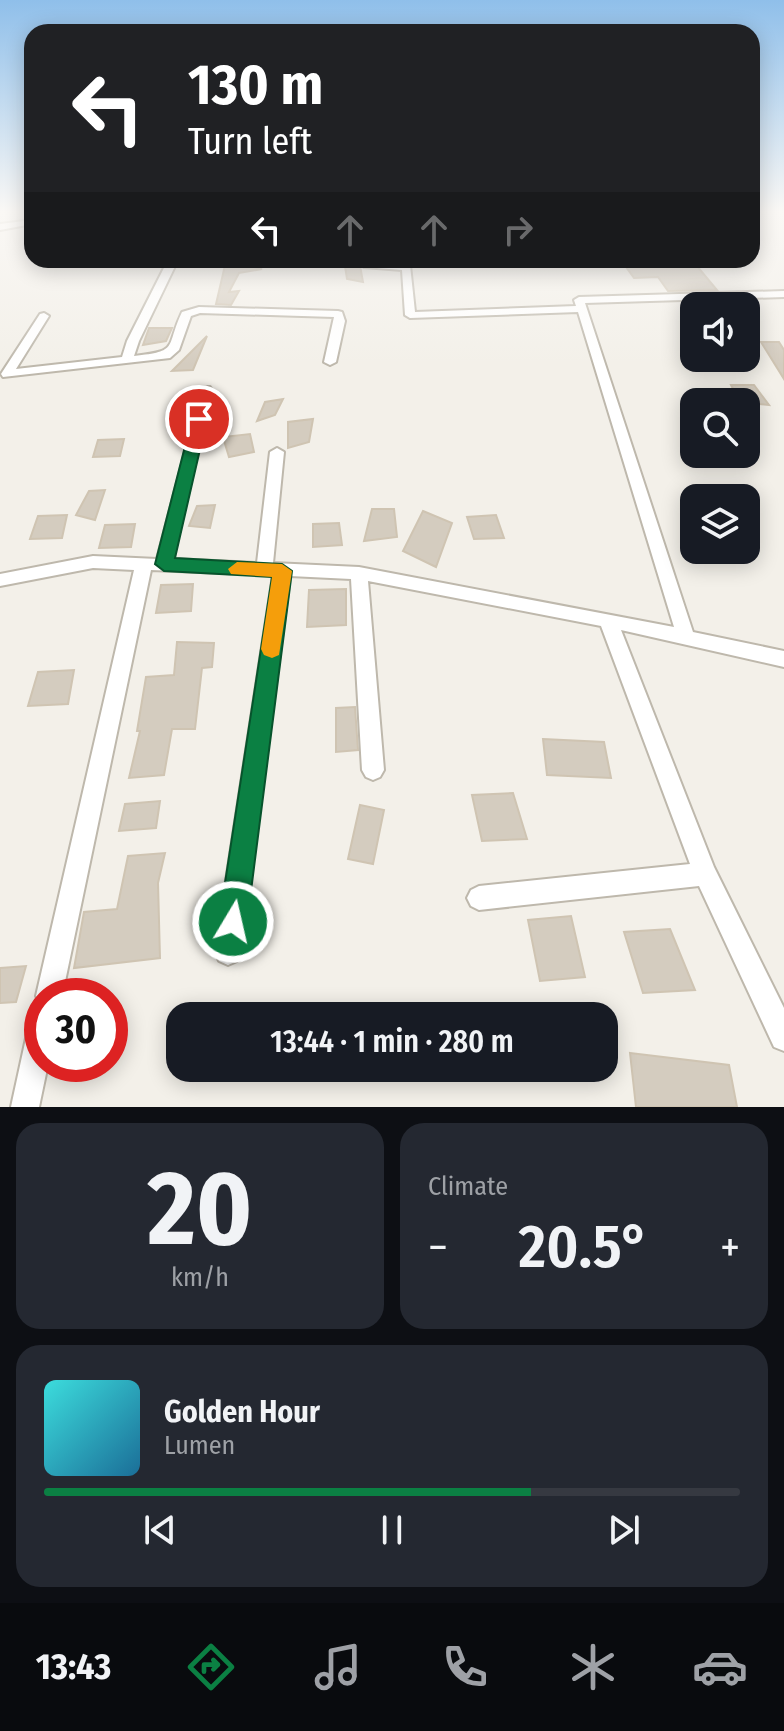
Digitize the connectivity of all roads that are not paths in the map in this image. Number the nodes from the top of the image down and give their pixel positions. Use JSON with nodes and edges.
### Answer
{"nodes":[{"id":1,"x":169,"y":268,"type":"edge"},
{"id":2,"x":407,"y":268,"type":"edge"},
{"id":3,"x":784,"y":294,"type":"edge"},
{"id":4,"x":582,"y":309,"type":"junction"},
{"id":5,"x":44,"y":316,"type":"dead end"},
{"id":6,"x":127,"y":361,"type":"junction"},
{"id":7,"x":330,"y":362,"type":"dead end"},
{"id":8,"x":206,"y":390,"type":"dead end"},
{"id":9,"x":277,"y":452,"type":"dead end"},
{"id":10,"x":154,"y":564,"type":"junction"},
{"id":11,"x":273,"y":570,"type":"junction"},
{"id":12,"x":359,"y":573,"type":"junction"},
{"id":13,"x":0,"y":580,"type":"edge"},
{"id":14,"x":608,"y":620,"type":"junction"},
{"id":15,"x":686,"y":638,"type":"junction"},
{"id":16,"x":784,"y":659,"type":"edge"},
{"id":17,"x":373,"y":770,"type":"dead end"},
{"id":18,"x":705,"y":874,"type":"junction"},
{"id":19,"x":479,"y":898,"type":"dead end"},
{"id":20,"x":228,"y":952,"type":"dead end"},
{"id":21,"x":53,"y":978,"type":"edge"},
{"id":22,"x":784,"y":1037,"type":"edge"},
{"id":23,"x":30,"y":1082,"type":"edge"},
{"id":24,"x":25,"y":1107,"type":"edge"}],
"edges":[{"from":1,"to":6,"type":"street"},
{"from":2,"to":4,"type":"street"},
{"from":3,"to":4,"type":"street"},
{"from":4,"to":15,"type":"street"},
{"from":5,"to":6,"type":"street"},
{"from":6,"to":7,"type":"street"},
{"from":8,"to":10,"type":"street"},
{"from":9,"to":11,"type":"street"},
{"from":10,"to":11,"type":"street"},
{"from":10,"to":13,"type":"street"},
{"from":10,"to":21,"type":"street"},
{"from":11,"to":12,"type":"street"},
{"from":11,"to":20,"type":"street"},
{"from":12,"to":14,"type":"street"},
{"from":12,"to":17,"type":"street"},
{"from":14,"to":15,"type":"street"},
{"from":14,"to":18,"type":"street"},
{"from":15,"to":16,"type":"street"},
{"from":18,"to":19,"type":"street"},
{"from":18,"to":22,"type":"street"},
{"from":23,"to":24,"type":"street"}]}
